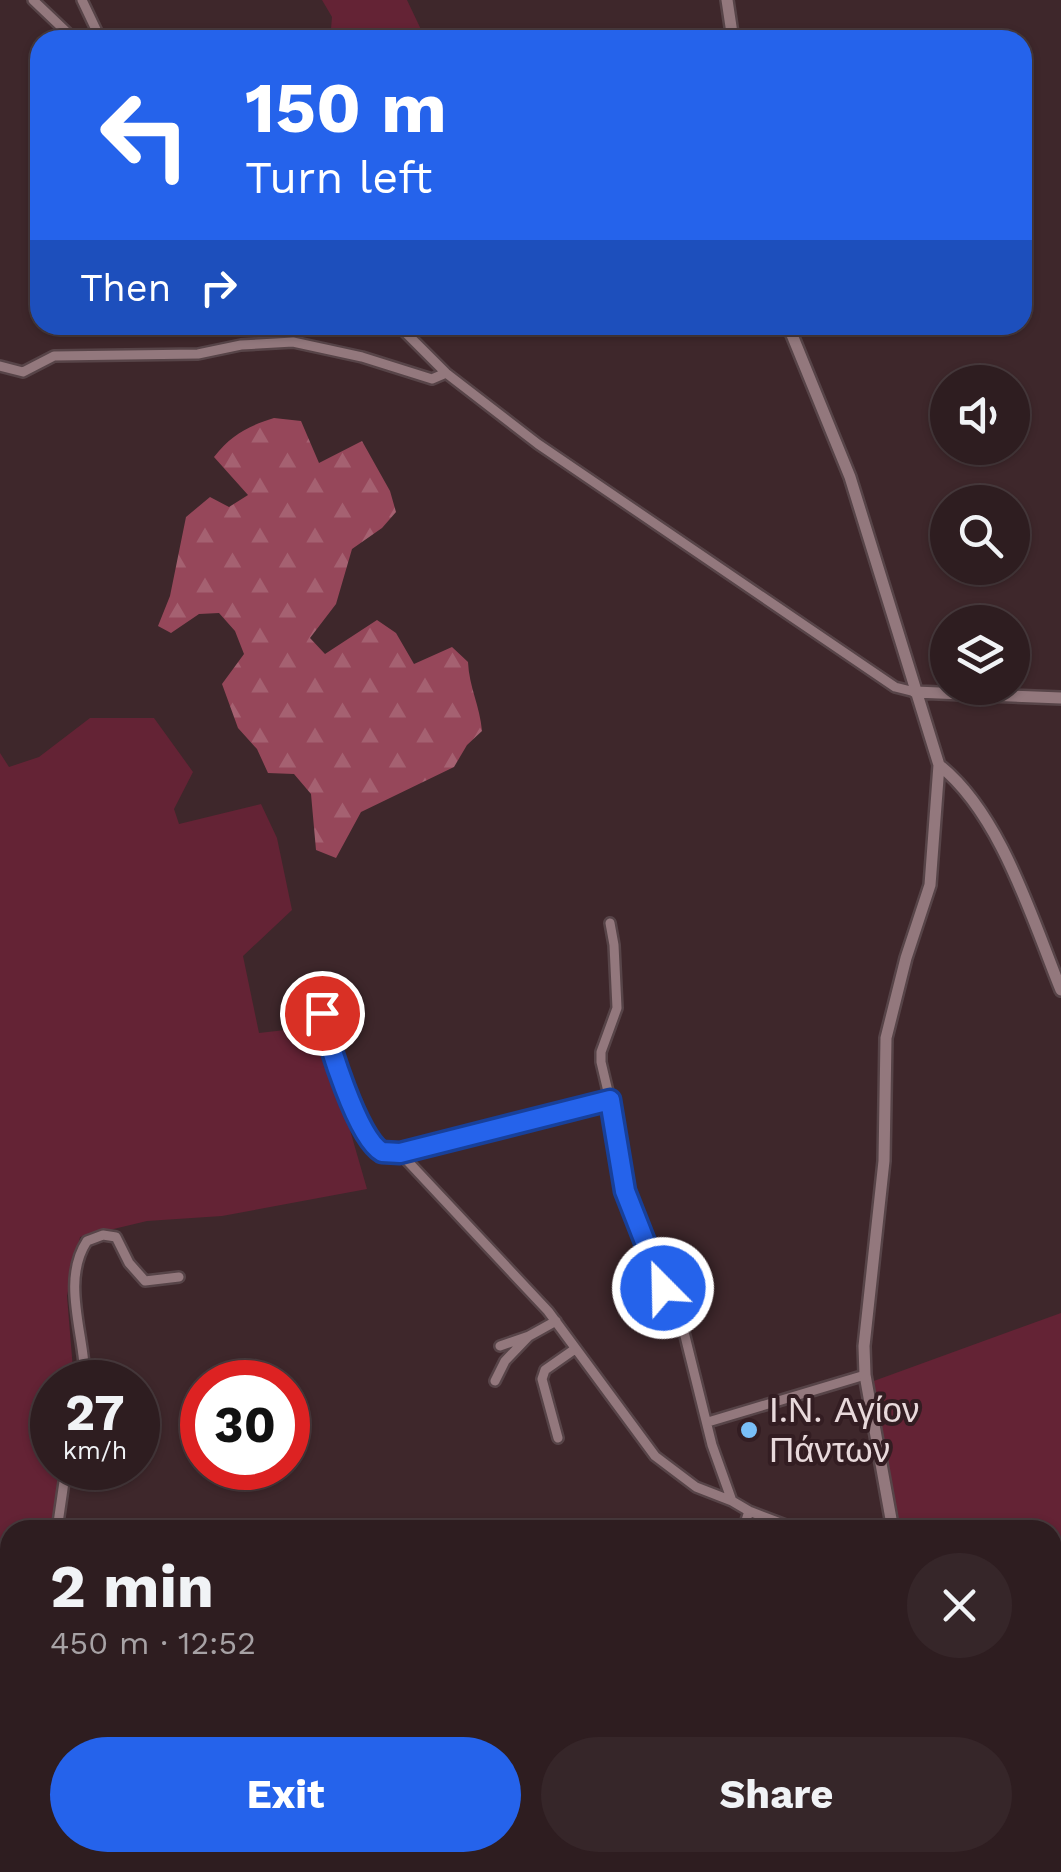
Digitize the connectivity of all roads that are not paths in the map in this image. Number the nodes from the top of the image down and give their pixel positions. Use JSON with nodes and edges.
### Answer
{"nodes":[{"id":1,"x":33,"y":0,"type":"edge"},
{"id":2,"x":82,"y":0,"type":"edge"},
{"id":3,"x":727,"y":0,"type":"edge"},
{"id":4,"x":64,"y":30,"type":"edge"},
{"id":5,"x":96,"y":30,"type":"edge"},
{"id":6,"x":732,"y":30,"type":"edge"},
{"id":7,"x":408,"y":335,"type":"edge"},
{"id":8,"x":792,"y":335,"type":"edge"},
{"id":9,"x":0,"y":366,"type":"edge"},
{"id":10,"x":446,"y":373,"type":"junction"},
{"id":11,"x":915,"y":692,"type":"junction"},
{"id":12,"x":1061,"y":698,"type":"edge"},
{"id":13,"x":939,"y":765,"type":"junction"},
{"id":14,"x":610,"y":923,"type":"dead end"},
{"id":15,"x":318,"y":984,"type":"dead end"},
{"id":16,"x":1061,"y":990,"type":"edge"},
{"id":17,"x":610,"y":1100,"type":"junction"},
{"id":18,"x":400,"y":1153,"type":"junction"},
{"id":19,"x":180,"y":1276,"type":"dead end"},
{"id":20,"x":556,"y":1321,"type":"junction"},
{"id":21,"x":529,"y":1336,"type":"junction"},
{"id":22,"x":500,"y":1346,"type":"dead end"},
{"id":23,"x":575,"y":1349,"type":"junction"},
{"id":24,"x":82,"y":1360,"type":"edge"},
{"id":25,"x":865,"y":1376,"type":"junction"},
{"id":26,"x":494,"y":1380,"type":"dead end"},
{"id":27,"x":708,"y":1422,"type":"junction"},
{"id":28,"x":558,"y":1438,"type":"dead end"},
{"id":29,"x":63,"y":1490,"type":"edge"},
{"id":30,"x":732,"y":1501,"type":"junction"},
{"id":31,"x":749,"y":1512,"type":"junction"},
{"id":32,"x":58,"y":1520,"type":"edge"},
{"id":33,"x":746,"y":1520,"type":"edge"},
{"id":34,"x":771,"y":1520,"type":"edge"},
{"id":35,"x":891,"y":1520,"type":"edge"}],
"edges":[{"from":1,"to":4,"type":"street"},
{"from":2,"to":5,"type":"street"},
{"from":3,"to":6,"type":"street"},
{"from":7,"to":10,"type":"street"},
{"from":8,"to":11,"type":"street"},
{"from":9,"to":10,"type":"street"},
{"from":10,"to":11,"type":"street"},
{"from":11,"to":12,"type":"street"},
{"from":11,"to":13,"type":"street"},
{"from":13,"to":16,"type":"street"},
{"from":13,"to":25,"type":"street"},
{"from":14,"to":17,"type":"street"},
{"from":15,"to":18,"type":"street"},
{"from":17,"to":18,"type":"street"},
{"from":17,"to":27,"type":"street"},
{"from":18,"to":20,"type":"street"},
{"from":19,"to":24,"type":"street"},
{"from":20,"to":21,"type":"street"},
{"from":20,"to":23,"type":"street"},
{"from":21,"to":22,"type":"street"},
{"from":21,"to":26,"type":"street"},
{"from":23,"to":28,"type":"street"},
{"from":23,"to":30,"type":"street"},
{"from":25,"to":27,"type":"street"},
{"from":25,"to":35,"type":"street"},
{"from":27,"to":30,"type":"street"},
{"from":29,"to":32,"type":"street"},
{"from":30,"to":31,"type":"street"},
{"from":31,"to":33,"type":"street"},
{"from":31,"to":34,"type":"street"}]}
